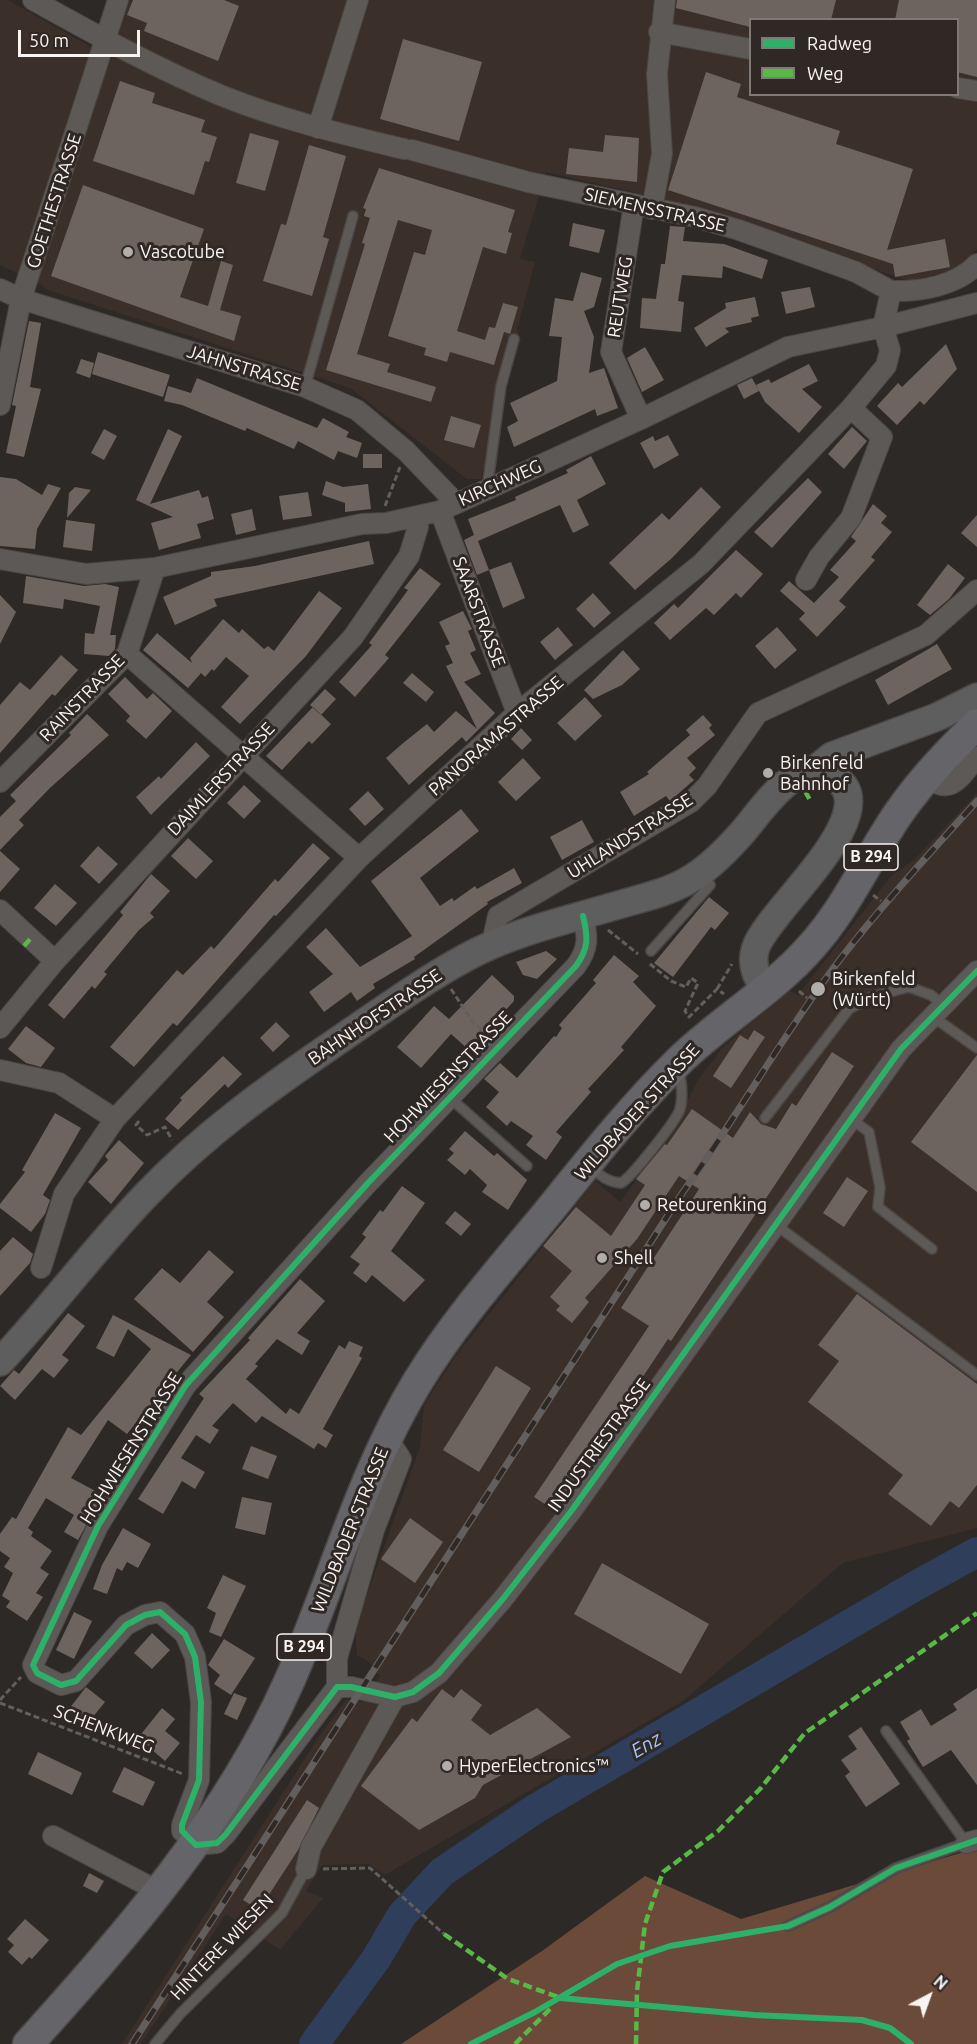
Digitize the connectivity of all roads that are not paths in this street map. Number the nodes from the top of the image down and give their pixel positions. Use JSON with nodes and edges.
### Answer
{"nodes":[{"id":1,"x":33,"y":0,"type":"edge"},
{"id":2,"x":118,"y":0,"type":"edge"},
{"id":3,"x":358,"y":0,"type":"edge"},
{"id":4,"x":665,"y":0,"type":"edge"},
{"id":5,"x":660,"y":32,"type":"junction"},
{"id":6,"x":107,"y":41,"type":"junction"},
{"id":7,"x":749,"y":49,"type":"edge"},
{"id":8,"x":959,"y":88,"type":"edge"},
{"id":9,"x":977,"y":92,"type":"edge"},
{"id":10,"x":318,"y":128,"type":"junction"},
{"id":11,"x":643,"y":206,"type":"junction"},
{"id":12,"x":353,"y":216,"type":"dead end"},
{"id":13,"x":977,"y":264,"type":"edge"},
{"id":14,"x":0,"y":289,"type":"edge"},
{"id":15,"x":891,"y":291,"type":"junction"},
{"id":16,"x":21,"y":300,"type":"junction"},
{"id":17,"x":977,"y":303,"type":"edge"},
{"id":18,"x":883,"y":327,"type":"junction"},
{"id":19,"x":514,"y":339,"type":"dead end"},
{"id":20,"x":305,"y":387,"type":"junction"},
{"id":21,"x":0,"y":405,"type":"edge"},
{"id":22,"x":851,"y":408,"type":"junction"},
{"id":23,"x":641,"y":419,"type":"junction"},
{"id":24,"x":487,"y":489,"type":"junction"},
{"id":25,"x":448,"y":507,"type":"junction"},
{"id":26,"x":416,"y":517,"type":"junction"},
{"id":27,"x":0,"y":559,"type":"edge"},
{"id":28,"x":155,"y":568,"type":"junction"},
{"id":29,"x":807,"y":580,"type":"dead end"},
{"id":30,"x":977,"y":590,"type":"edge"},
{"id":31,"x":127,"y":654,"type":"junction"},
{"id":32,"x":977,"y":697,"type":"edge"},
{"id":33,"x":518,"y":713,"type":"junction"},
{"id":34,"x":977,"y":724,"type":"edge"},
{"id":35,"x":243,"y":755,"type":"junction"},
{"id":36,"x":977,"y":757,"type":"edge"},
{"id":37,"x":812,"y":772,"type":"junction"},
{"id":38,"x":927,"y":777,"type":"junction"},
{"id":39,"x":0,"y":782,"type":"edge"},
{"id":40,"x":359,"y":858,"type":"junction"},
{"id":41,"x":702,"y":872,"type":"junction"},
{"id":42,"x":0,"y":910,"type":"edge"},
{"id":43,"x":583,"y":916,"type":"junction"},
{"id":44,"x":497,"y":943,"type":"junction"},
{"id":45,"x":651,"y":951,"type":"dead end"},
{"id":46,"x":55,"y":961,"type":"junction"},
{"id":47,"x":977,"y":971,"type":"edge"},
{"id":48,"x":765,"y":989,"type":"junction"},
{"id":49,"x":938,"y":1010,"type":"junction"},
{"id":50,"x":0,"y":1028,"type":"edge"},
{"id":51,"x":977,"y":1048,"type":"edge"},
{"id":52,"x":675,"y":1065,"type":"junction"},
{"id":53,"x":0,"y":1070,"type":"edge"},
{"id":54,"x":449,"y":1097,"type":"junction"},
{"id":55,"x":765,"y":1118,"type":"dead end"},
{"id":56,"x":115,"y":1119,"type":"junction"},
{"id":57,"x":851,"y":1119,"type":"junction"},
{"id":58,"x":587,"y":1165,"type":"junction"},
{"id":59,"x":527,"y":1166,"type":"dead end"},
{"id":60,"x":776,"y":1225,"type":"junction"},
{"id":61,"x":932,"y":1249,"type":"dead end"},
{"id":62,"x":41,"y":1268,"type":"dead end"},
{"id":63,"x":0,"y":1362,"type":"edge"},
{"id":64,"x":977,"y":1375,"type":"edge"},
{"id":65,"x":387,"y":1437,"type":"junction"},
{"id":66,"x":337,"y":1687,"type":"junction"},
{"id":67,"x":395,"y":1697,"type":"junction"},
{"id":68,"x":886,"y":1731,"type":"dead end"},
{"id":69,"x":53,"y":1836,"type":"dead end"},
{"id":70,"x":189,"y":1838,"type":"junction"},
{"id":71,"x":971,"y":1841,"type":"edge"},
{"id":72,"x":306,"y":1869,"type":"joint"},
{"id":73,"x":158,"y":1891,"type":"junction"},
{"id":74,"x":788,"y":1926,"type":"dead end"},
{"id":75,"x":28,"y":2044,"type":"edge"},
{"id":76,"x":155,"y":2044,"type":"edge"}],
"edges":[{"from":1,"to":6,"type":"street","name":"SIEMENSSTRASSE"},
{"from":2,"to":6,"type":"street","name":"GOETHESTRASSE"},
{"from":3,"to":10,"type":"street"},
{"from":4,"to":5,"type":"street","name":"REUTWEG"},
{"from":5,"to":7,"type":"street"},
{"from":5,"to":11,"type":"street","name":"REUTWEG"},
{"from":6,"to":10,"type":"street","name":"SIEMENSSTRASSE"},
{"from":6,"to":16,"type":"street","name":"GOETHESTRASSE"},
{"from":8,"to":9,"type":"street"},
{"from":10,"to":11,"type":"street","name":"SIEMENSSTRASSE"},
{"from":11,"to":15,"type":"street","name":"SIEMENSSTRASSE"},
{"from":11,"to":23,"type":"street","name":"REUTWEG"},
{"from":12,"to":20,"type":"lane"},
{"from":13,"to":15,"type":"street"},
{"from":14,"to":16,"type":"street","name":"JAHNSTRASSE"},
{"from":15,"to":18,"type":"street","name":"PANORAMASTRASSE"},
{"from":16,"to":20,"type":"street","name":"JAHNSTRASSE"},
{"from":16,"to":21,"type":"street","name":"GOETHESTRASSE"},
{"from":17,"to":18,"type":"street","name":"KIRCHWEG"},
{"from":18,"to":22,"type":"street","name":"PANORAMASTRASSE"},
{"from":18,"to":23,"type":"street","name":"KIRCHWEG"},
{"from":19,"to":24,"type":"lane"},
{"from":20,"to":25,"type":"street","name":"JAHNSTRASSE"},
{"from":22,"to":29,"type":"street"},
{"from":22,"to":33,"type":"street","name":"PANORAMASTRASSE"},
{"from":23,"to":24,"type":"street","name":"KIRCHWEG"},
{"from":24,"to":25,"type":"street","name":"KIRCHWEG"},
{"from":25,"to":26,"type":"street","name":"KIRCHWEG"},
{"from":25,"to":33,"type":"street","name":"SAARSTRASSE"},
{"from":26,"to":28,"type":"street","name":"KIRCHWEG"},
{"from":26,"to":35,"type":"street","name":"DAIMLERSTRASSE"},
{"from":27,"to":28,"type":"street","name":"KIRCHWEG"},
{"from":28,"to":31,"type":"street","name":"RAINSTRASSE"},
{"from":30,"to":44,"type":"street","name":"UHLANDSTRASSE"},
{"from":31,"to":35,"type":"street"},
{"from":31,"to":39,"type":"street","name":"RAINSTRASSE"},
{"from":32,"to":37,"type":"main road","name":"BAHNHOFSTRASSE"},
{"from":33,"to":40,"type":"street","name":"PANORAMASTRASSE"},
{"from":34,"to":38,"type":"main road","name":"WILDBADER STRASSE","number":"B 294"},
{"from":35,"to":40,"type":"street"},
{"from":35,"to":46,"type":"street","name":"DAIMLERSTRASSE"},
{"from":36,"to":38,"type":"street"},
{"from":37,"to":41,"type":"main road","name":"BAHNHOFSTRASSE"},
{"from":37,"to":48,"type":"main road"},
{"from":38,"to":48,"type":"main road","name":"WILDBADER STRASSE","number":"B 294"},
{"from":40,"to":56,"type":"street","name":"PANORAMASTRASSE"},
{"from":41,"to":43,"type":"main road","name":"BAHNHOFSTRASSE"},
{"from":41,"to":45,"type":"lane"},
{"from":42,"to":46,"type":"street"},
{"from":43,"to":44,"type":"main road","name":"BAHNHOFSTRASSE"},
{"from":43,"to":54,"type":"street","name":"HOHWIESENSTRASSE"},
{"from":44,"to":63,"type":"main road","name":"BAHNHOFSTRASSE"},
{"from":46,"to":50,"type":"street","name":"DAIMLERSTRASSE"},
{"from":47,"to":49,"type":"street","name":"INDUSTRIESTRASSE"},
{"from":48,"to":52,"type":"main road","name":"WILDBADER STRASSE","number":"B 294"},
{"from":49,"to":51,"type":"lane"},
{"from":49,"to":55,"type":"lane"},
{"from":49,"to":57,"type":"street","name":"INDUSTRIESTRASSE"},
{"from":52,"to":58,"type":"main road","name":"WILDBADER STRASSE","number":"B 294"},
{"from":52,"to":58,"type":"lane"},
{"from":53,"to":56,"type":"street"},
{"from":54,"to":59,"type":"lane"},
{"from":54,"to":70,"type":"street","name":"HOHWIESENSTRASSE"},
{"from":56,"to":62,"type":"street","name":"PANORAMASTRASSE"},
{"from":57,"to":60,"type":"street","name":"INDUSTRIESTRASSE"},
{"from":57,"to":61,"type":"lane"},
{"from":58,"to":65,"type":"main road","name":"WILDBADER STRASSE","number":"B 294"},
{"from":60,"to":64,"type":"lane"},
{"from":60,"to":67,"type":"street","name":"INDUSTRIESTRASSE"},
{"from":65,"to":66,"type":"street","name":"WILDBADER STRASSE"},
{"from":65,"to":70,"type":"main road","name":"WILDBADER STRASSE","number":"B 294"},
{"from":66,"to":67,"type":"street"},
{"from":66,"to":70,"type":"street"},
{"from":67,"to":72,"type":"street"},
{"from":68,"to":71,"type":"lane"},
{"from":69,"to":73,"type":"street"},
{"from":70,"to":73,"type":"main road","name":"WILDBADER STRASSE","number":"B 294"},
{"from":71,"to":74,"type":"lane"},
{"from":72,"to":76,"type":"lane","name":"HINTERE WIESEN"},
{"from":73,"to":75,"type":"main road","name":"WILDBADER STRASSE","number":"B 294"}]}
